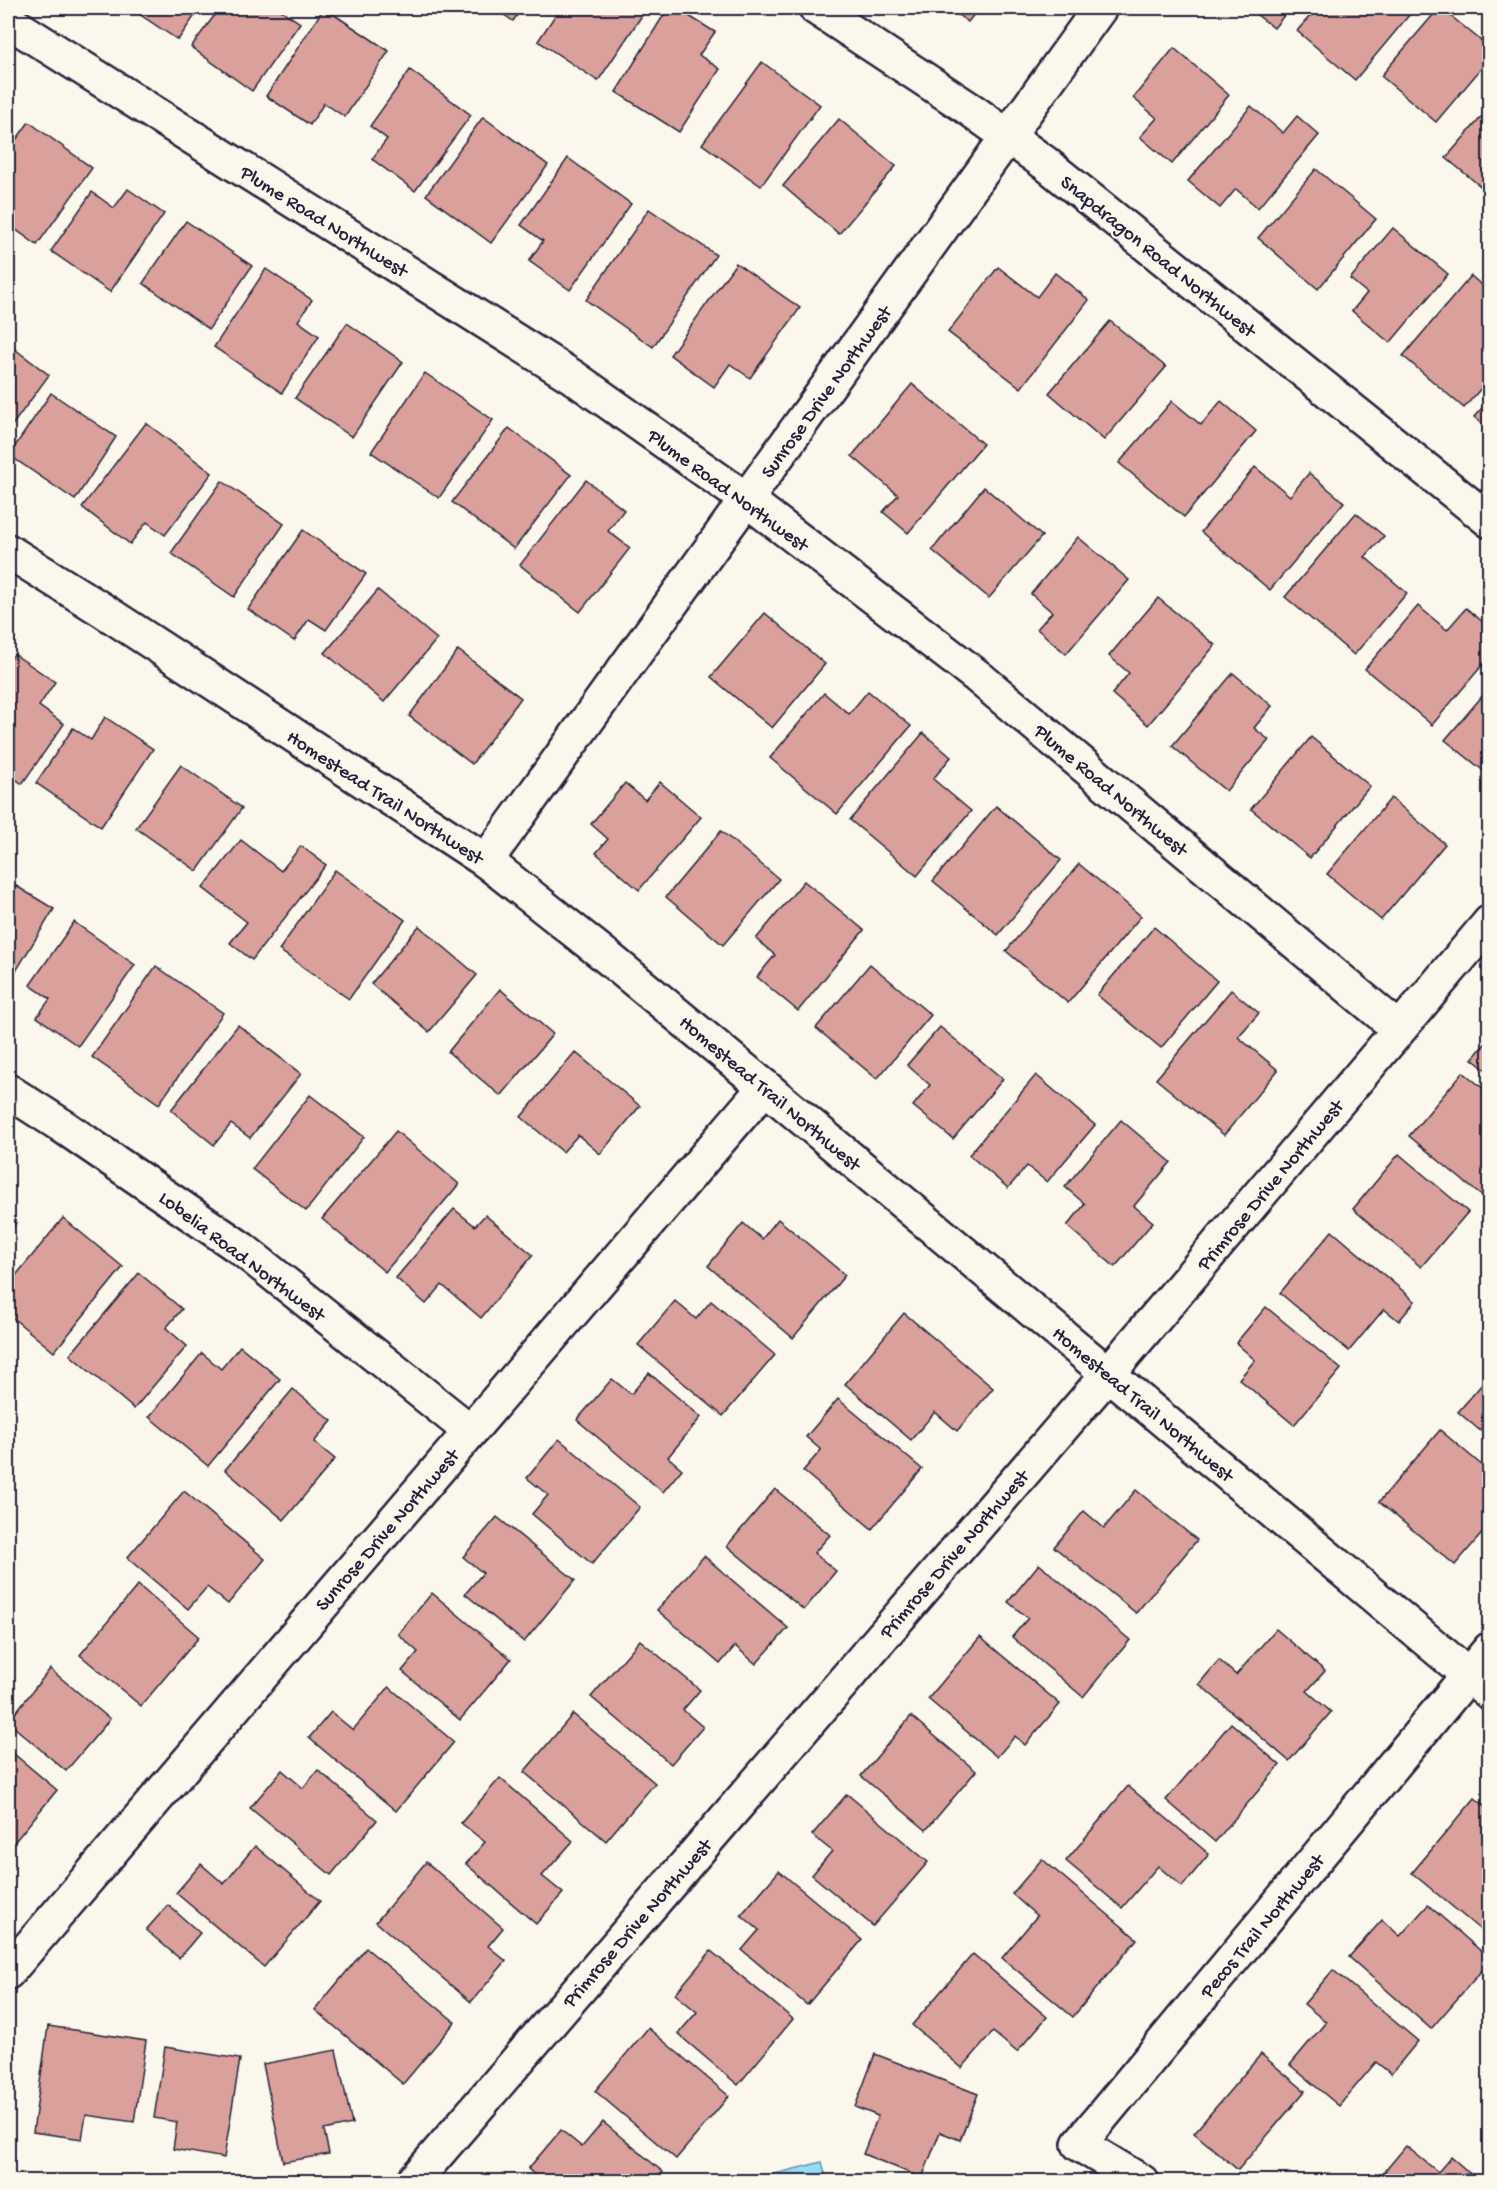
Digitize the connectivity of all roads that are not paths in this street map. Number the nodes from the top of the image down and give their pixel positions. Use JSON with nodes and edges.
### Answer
{"nodes":[{"id":1,"x":816,"y":8,"type":"edge"},
{"id":2,"x":1100,"y":8,"type":"edge"},
{"id":3,"x":8,"y":21,"type":"edge"},
{"id":4,"x":1008,"y":136,"type":"junction"},
{"id":5,"x":747,"y":500,"type":"junction"},
{"id":6,"x":1490,"y":521,"type":"edge"},
{"id":7,"x":8,"y":551,"type":"edge"},
{"id":8,"x":486,"y":861,"type":"junction"},
{"id":9,"x":1490,"y":922,"type":"edge"},
{"id":10,"x":1399,"y":1029,"type":"junction"},
{"id":11,"x":765,"y":1087,"type":"junction"},
{"id":12,"x":8,"y":1091,"type":"edge"},
{"id":13,"x":1108,"y":1374,"type":"junction"},
{"id":14,"x":470,"y":1431,"type":"junction"},
{"id":15,"x":1490,"y":1649,"type":"edge"},
{"id":16,"x":1479,"y":1684,"type":"edge"},
{"id":17,"x":8,"y":1972,"type":"edge"},
{"id":18,"x":413,"y":2181,"type":"edge"},
{"id":19,"x":1142,"y":2181,"type":"edge"}],
"edges":[{"from":1,"to":4,"type":"street","name":"Snapdragon Road Northwest"},
{"from":2,"to":4,"type":"street","name":"Sunrose Drive Northwest"},
{"from":3,"to":5,"type":"street","name":"Plume Road Northwest"},
{"from":4,"to":5,"type":"street","name":"Sunrose Drive Northwest"},
{"from":4,"to":6,"type":"street","name":"Snapdragon Road Northwest"},
{"from":5,"to":8,"type":"street","name":"Sunrose Drive Northwest"},
{"from":5,"to":10,"type":"street","name":"Plume Road Northwest"},
{"from":7,"to":8,"type":"street","name":"Homestead Trail Northwest"},
{"from":8,"to":11,"type":"street","name":"Homestead Trail Northwest"},
{"from":9,"to":10,"type":"street","name":"Primrose Drive Northwest"},
{"from":10,"to":13,"type":"street","name":"Primrose Drive Northwest"},
{"from":11,"to":13,"type":"street","name":"Homestead Trail Northwest"},
{"from":11,"to":14,"type":"street","name":"Sunrose Drive Northwest"},
{"from":12,"to":14,"type":"street","name":"Lobelia Road Northwest"},
{"from":13,"to":16,"type":"street","name":"Homestead Trail Northwest"},
{"from":13,"to":18,"type":"street","name":"Primrose Drive Northwest"},
{"from":14,"to":17,"type":"street","name":"Sunrose Drive Northwest"},
{"from":15,"to":16,"type":"street","name":"Pecos Trail Northwest"},
{"from":16,"to":19,"type":"street","name":"Pecos Trail Northwest"}]}
